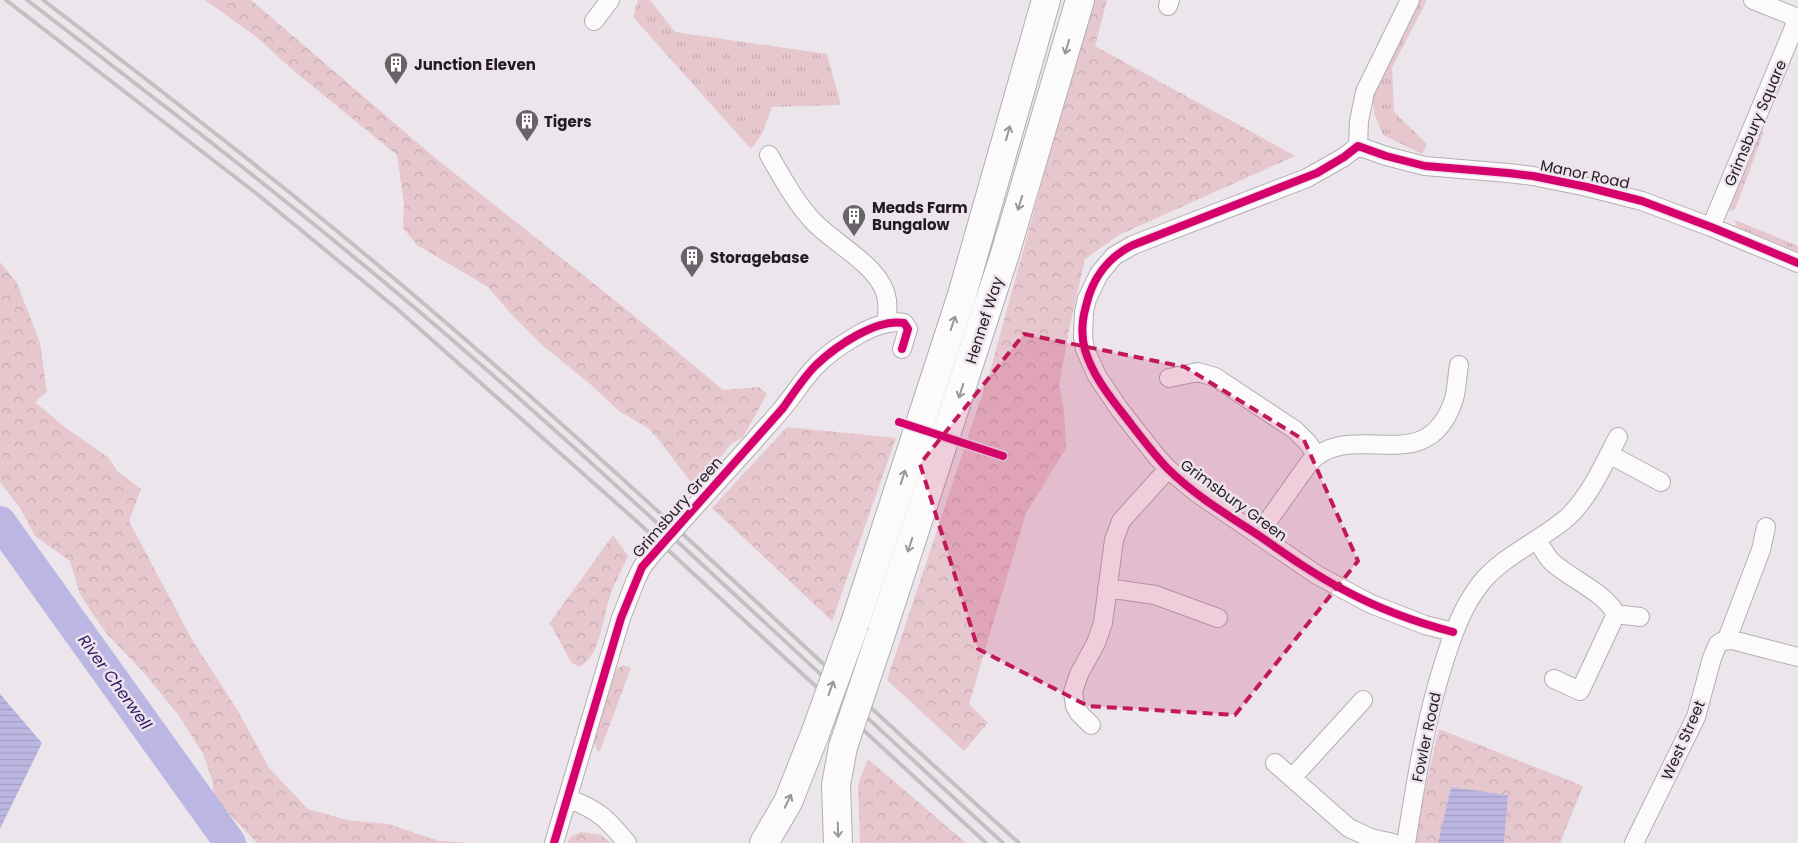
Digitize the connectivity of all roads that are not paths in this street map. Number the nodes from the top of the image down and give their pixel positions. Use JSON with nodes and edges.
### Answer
{"nodes":[{"id":1,"x":610,"y":0,"type":"edge"},
{"id":2,"x":1046,"y":0,"type":"edge"},
{"id":3,"x":1080,"y":0,"type":"edge"},
{"id":4,"x":1410,"y":0,"type":"edge"},
{"id":5,"x":1753,"y":0,"type":"edge"},
{"id":6,"x":1798,"y":18,"type":"edge"},
{"id":7,"x":594,"y":21,"type":"dead end"},
{"id":8,"x":1358,"y":146,"type":"junction"},
{"id":9,"x":769,"y":154,"type":"dead end"},
{"id":10,"x":1711,"y":227,"type":"junction"},
{"id":11,"x":1798,"y":264,"type":"edge"},
{"id":12,"x":887,"y":323,"type":"junction"},
{"id":13,"x":902,"y":349,"type":"dead end"},
{"id":14,"x":1459,"y":365,"type":"dead end"},
{"id":15,"x":1169,"y":378,"type":"dead end"},
{"id":16,"x":1618,"y":437,"type":"dead end"},
{"id":17,"x":1609,"y":454,"type":"junction"},
{"id":18,"x":1316,"y":455,"type":"junction"},
{"id":19,"x":1168,"y":469,"type":"junction"},
{"id":20,"x":1661,"y":482,"type":"dead end"},
{"id":21,"x":1766,"y":527,"type":"dead end"},
{"id":22,"x":1258,"y":536,"type":"junction"},
{"id":23,"x":1536,"y":540,"type":"junction"},
{"id":24,"x":1107,"y":588,"type":"junction"},
{"id":25,"x":1616,"y":614,"type":"junction"},
{"id":26,"x":1218,"y":618,"type":"dead end"},
{"id":27,"x":1640,"y":618,"type":"dead end"},
{"id":28,"x":1454,"y":632,"type":"junction"},
{"id":29,"x":1727,"y":640,"type":"junction"},
{"id":30,"x":1798,"y":657,"type":"edge"},
{"id":31,"x":1554,"y":679,"type":"dead end"},
{"id":32,"x":1363,"y":700,"type":"dead end"},
{"id":33,"x":1091,"y":725,"type":"dead end"},
{"id":34,"x":1275,"y":763,"type":"dead end"},
{"id":35,"x":1292,"y":778,"type":"junction"},
{"id":36,"x":569,"y":799,"type":"junction"},
{"id":37,"x":554,"y":843,"type":"edge"},
{"id":38,"x":627,"y":843,"type":"edge"},
{"id":39,"x":764,"y":843,"type":"edge"},
{"id":40,"x":838,"y":843,"type":"edge"},
{"id":41,"x":1393,"y":843,"type":"edge"},
{"id":42,"x":1406,"y":843,"type":"edge"},
{"id":43,"x":1634,"y":843,"type":"edge"}],
"edges":[{"from":1,"to":7,"type":"street"},
{"from":39,"to":2,"type":"highway","name":"Hennef Way","one_way":true,"bridge":true},
{"from":3,"to":40,"type":"highway","name":"Hennef Way","one_way":true,"bridge":true},
{"from":4,"to":8,"type":"street"},
{"from":5,"to":6,"type":"street","name":"Grimsbury Square"},
{"from":6,"to":10,"type":"street","name":"Grimsbury Square"},
{"from":8,"to":10,"type":"street","name":"Manor Road"},
{"from":8,"to":19,"type":"street","name":"Grimsbury Green"},
{"from":9,"to":12,"type":"street"},
{"from":10,"to":11,"type":"street","name":"Manor Road"},
{"from":12,"to":13,"type":"street"},
{"from":12,"to":36,"type":"street","name":"Grimsbury Green","bridge":true},
{"from":14,"to":18,"type":"street"},
{"from":15,"to":18,"type":"street"},
{"from":16,"to":17,"type":"street","name":"Fowler Road"},
{"from":17,"to":20,"type":"street"},
{"from":17,"to":23,"type":"street","name":"Fowler Road"},
{"from":18,"to":22,"type":"street"},
{"from":19,"to":22,"type":"street","name":"Grimsbury Green"},
{"from":19,"to":24,"type":"street"},
{"from":21,"to":29,"type":"street","name":"West Street"},
{"from":22,"to":28,"type":"street","name":"Grimsbury Green"},
{"from":23,"to":25,"type":"street"},
{"from":23,"to":28,"type":"street","name":"Fowler Road"},
{"from":24,"to":26,"type":"street"},
{"from":24,"to":33,"type":"street"},
{"from":25,"to":27,"type":"street"},
{"from":25,"to":31,"type":"street"},
{"from":28,"to":42,"type":"street","name":"Fowler Road"},
{"from":29,"to":30,"type":"street"},
{"from":29,"to":43,"type":"street","name":"West Street"},
{"from":32,"to":35,"type":"street"},
{"from":34,"to":35,"type":"street"},
{"from":35,"to":41,"type":"street"},
{"from":36,"to":37,"type":"street","name":"Grimsbury Green"},
{"from":36,"to":38,"type":"street"}]}
